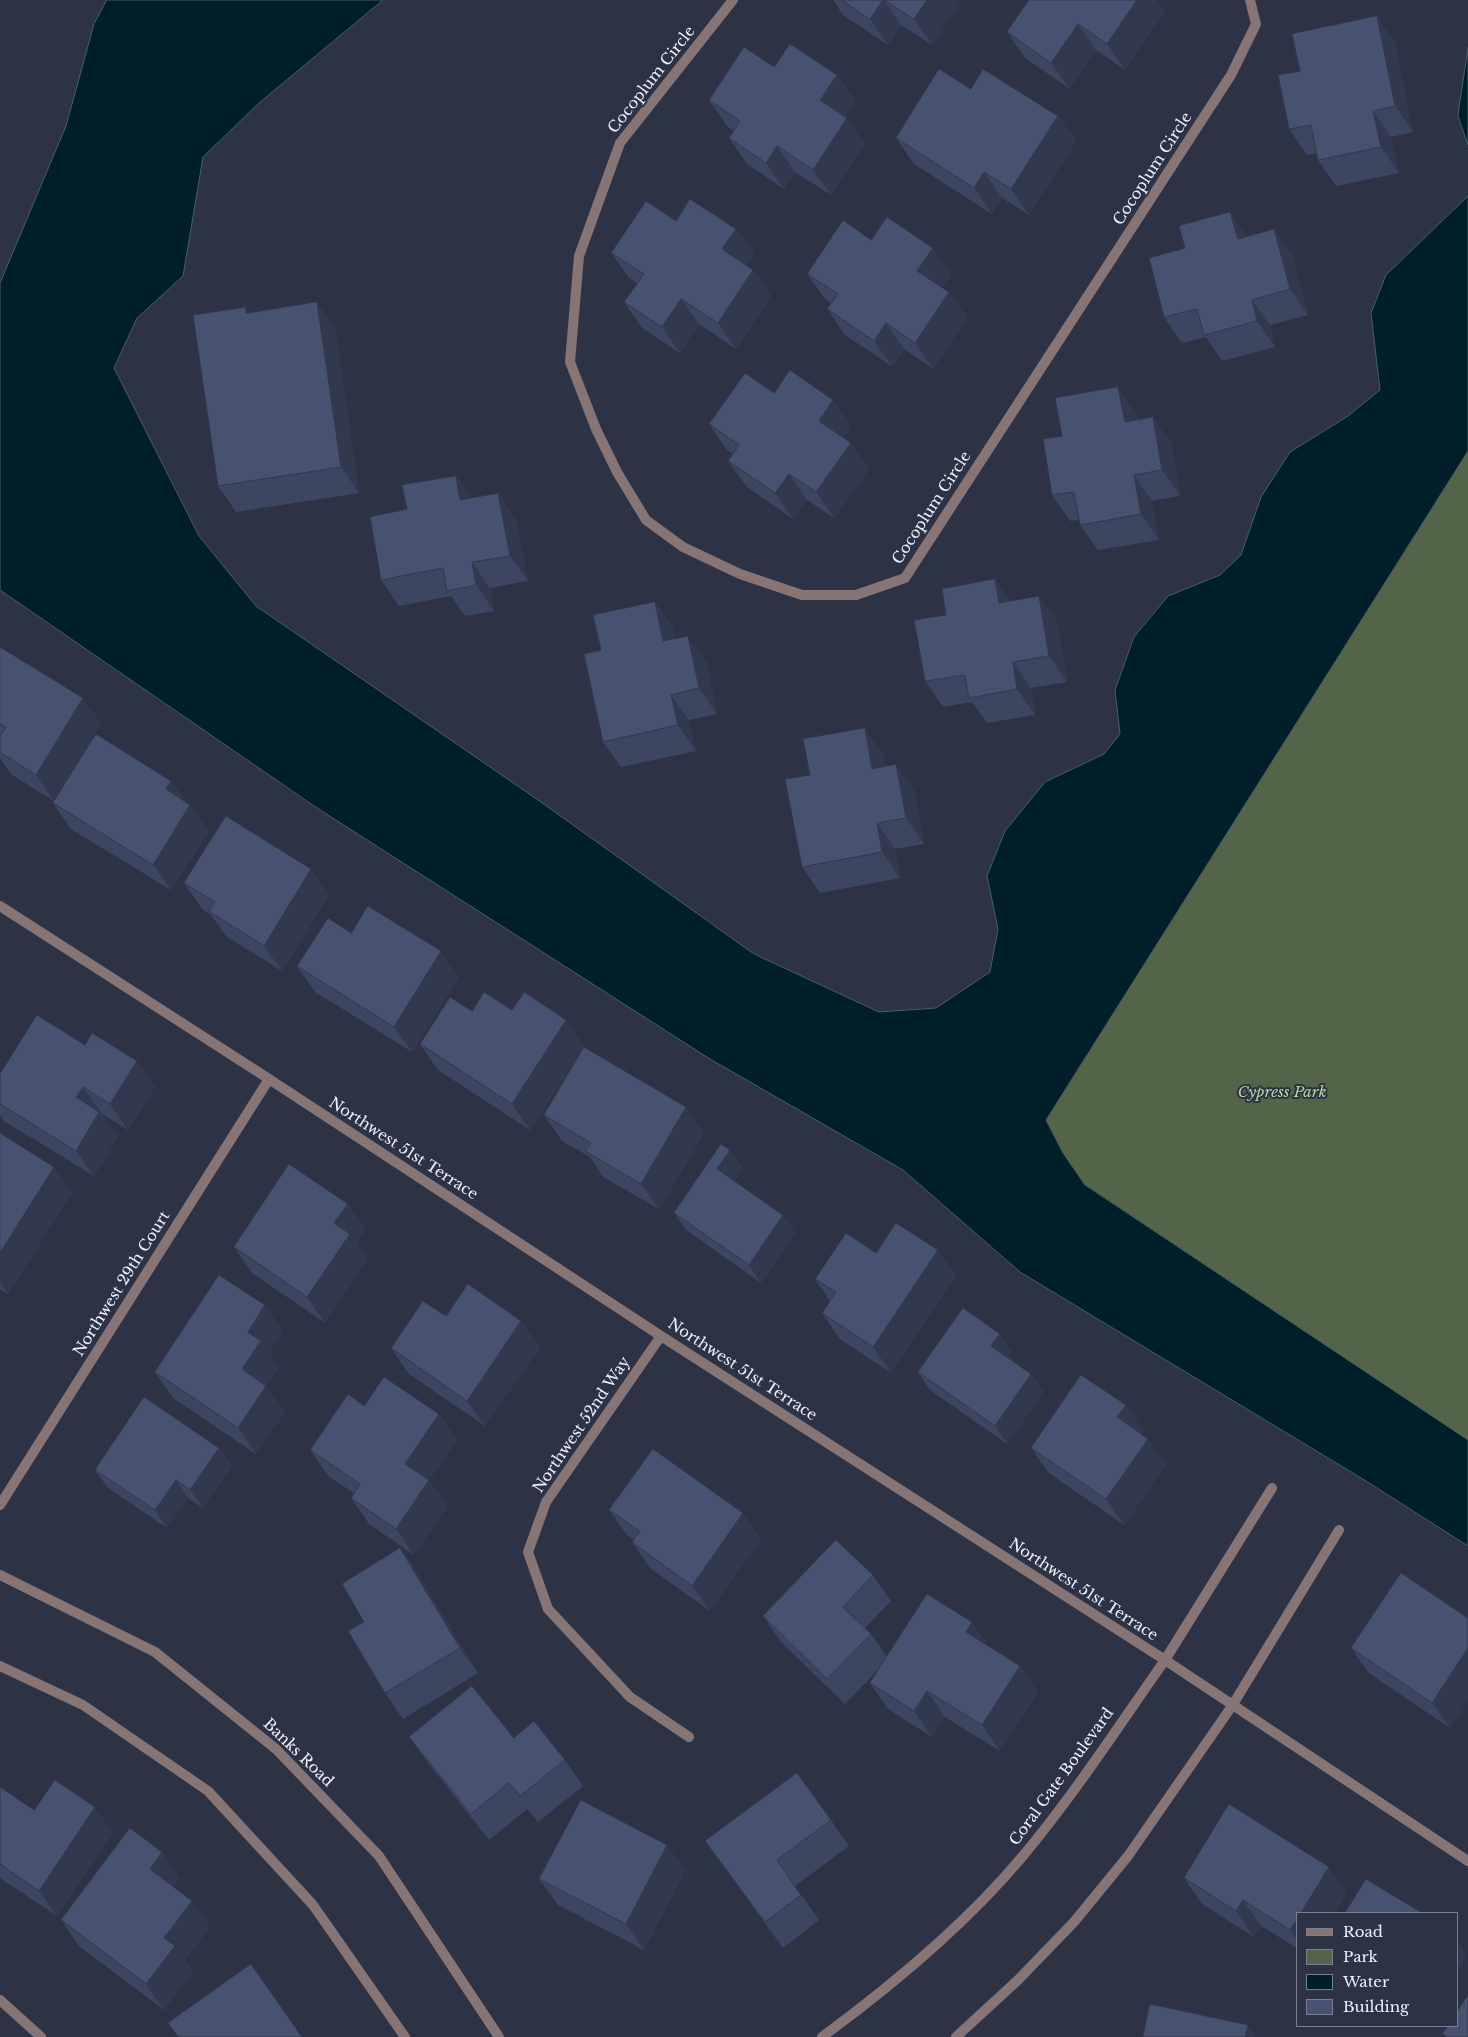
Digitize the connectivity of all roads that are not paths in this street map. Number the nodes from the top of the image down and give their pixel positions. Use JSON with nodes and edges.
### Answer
{"nodes":[{"id":1,"x":733,"y":0,"type":"edge"},
{"id":2,"x":1250,"y":0,"type":"edge"},
{"id":3,"x":0,"y":906,"type":"edge"},
{"id":4,"x":269,"y":1079,"type":"junction"},
{"id":5,"x":661,"y":1336,"type":"junction"},
{"id":6,"x":1272,"y":1488,"type":"dead end"},
{"id":7,"x":0,"y":1504,"type":"edge"},
{"id":8,"x":1340,"y":1530,"type":"dead end"},
{"id":9,"x":0,"y":1575,"type":"edge"},
{"id":10,"x":1165,"y":1660,"type":"junction"},
{"id":11,"x":0,"y":1666,"type":"edge"},
{"id":12,"x":1232,"y":1706,"type":"junction"},
{"id":13,"x":689,"y":1737,"type":"dead end"},
{"id":14,"x":1468,"y":1860,"type":"edge"},
{"id":15,"x":0,"y":2000,"type":"edge"},
{"id":16,"x":41,"y":2037,"type":"edge"},
{"id":17,"x":405,"y":2037,"type":"edge"},
{"id":18,"x":499,"y":2037,"type":"edge"},
{"id":19,"x":822,"y":2037,"type":"edge"},
{"id":20,"x":956,"y":2037,"type":"edge"}],
"edges":[{"from":1,"to":2,"type":"street","name":"Cocoplum Circle"},
{"from":3,"to":4,"type":"street","name":"Northwest 51st Terrace"},
{"from":4,"to":5,"type":"street","name":"Northwest 51st Terrace"},
{"from":4,"to":7,"type":"street","name":"Northwest 29th Court"},
{"from":5,"to":10,"type":"street","name":"Northwest 51st Terrace"},
{"from":5,"to":13,"type":"street","name":"Northwest 52nd Way"},
{"from":6,"to":10,"type":"street","name":"Coral Gate Boulevard"},
{"from":8,"to":12,"type":"street"},
{"from":9,"to":18,"type":"street","name":"Banks Road"},
{"from":10,"to":12,"type":"street","name":"Northwest 51st Terrace"},
{"from":10,"to":19,"type":"street","name":"Coral Gate Boulevard"},
{"from":11,"to":17,"type":"street"},
{"from":12,"to":14,"type":"street","name":"Northwest 51st Terrace"},
{"from":12,"to":20,"type":"street"},
{"from":15,"to":16,"type":"street"}]}
